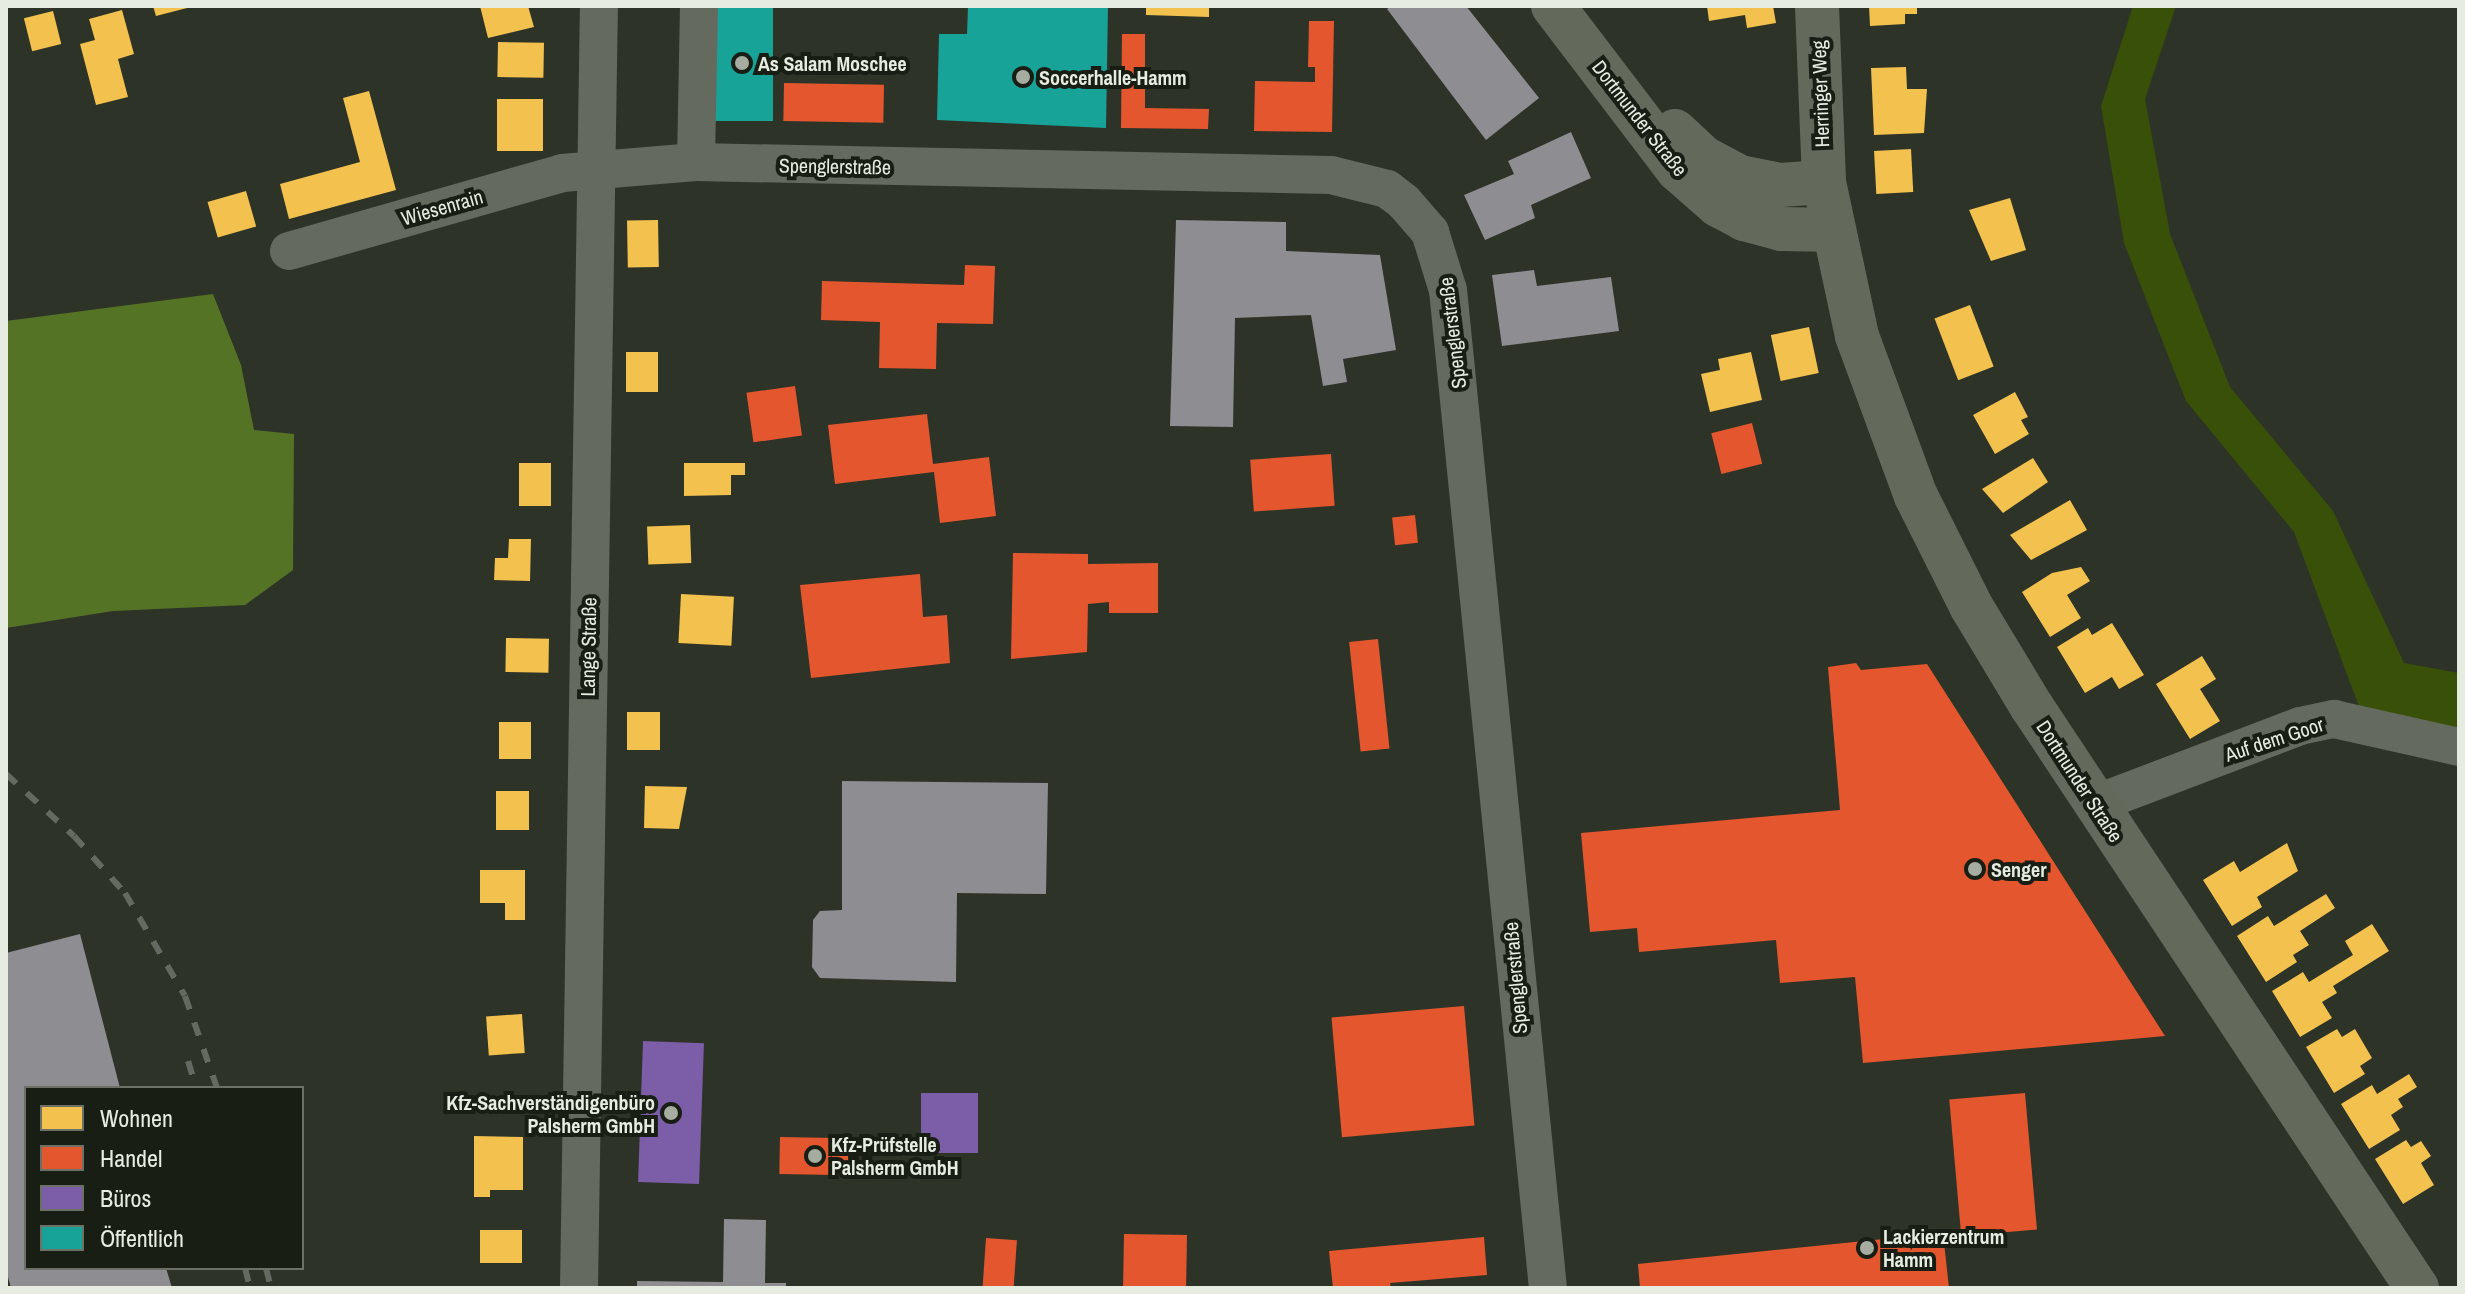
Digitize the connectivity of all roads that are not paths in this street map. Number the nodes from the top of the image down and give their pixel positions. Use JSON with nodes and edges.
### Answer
{"nodes":[{"id":1,"x":599,"y":6,"type":"edge"},
{"id":2,"x":699,"y":6,"type":"edge"},
{"id":3,"x":1553,"y":6,"type":"edge"},
{"id":4,"x":1578,"y":6,"type":"edge"},
{"id":5,"x":1817,"y":6,"type":"edge"},
{"id":6,"x":696,"y":162,"type":"junction"},
{"id":7,"x":595,"y":167,"type":"junction"},
{"id":8,"x":1824,"y":182,"type":"junction"},
{"id":9,"x":1834,"y":230,"type":"junction"},
{"id":10,"x":289,"y":251,"type":"dead end"},
{"id":11,"x":2459,"y":747,"type":"edge"},
{"id":12,"x":2095,"y":804,"type":"junction"},
{"id":13,"x":579,"y":1288,"type":"edge"},
{"id":14,"x":1548,"y":1288,"type":"edge"},
{"id":15,"x":2417,"y":1288,"type":"edge"}],
"edges":[{"from":1,"to":7,"type":"street","name":"Lange Straße"},
{"from":2,"to":6,"type":"street"},
{"from":3,"to":9,"type":"main road","name":"Dortmunder Straße"},
{"from":4,"to":8,"type":"main road","name":"Dortmunder Straße"},
{"from":5,"to":8,"type":"main road","name":"Herringer Weg"},
{"from":6,"to":7,"type":"street","name":"Spenglerstraße"},
{"from":6,"to":14,"type":"street","name":"Spenglerstraße"},
{"from":7,"to":10,"type":"street","name":"Wiesenrain"},
{"from":7,"to":13,"type":"street","name":"Lange Straße"},
{"from":8,"to":9,"type":"main road","name":"Dortmunder Straße"},
{"from":9,"to":12,"type":"main road","name":"Dortmunder Straße"},
{"from":11,"to":12,"type":"street","name":"Auf dem Goor"},
{"from":12,"to":15,"type":"main road","name":"Dortmunder Straße"}]}
